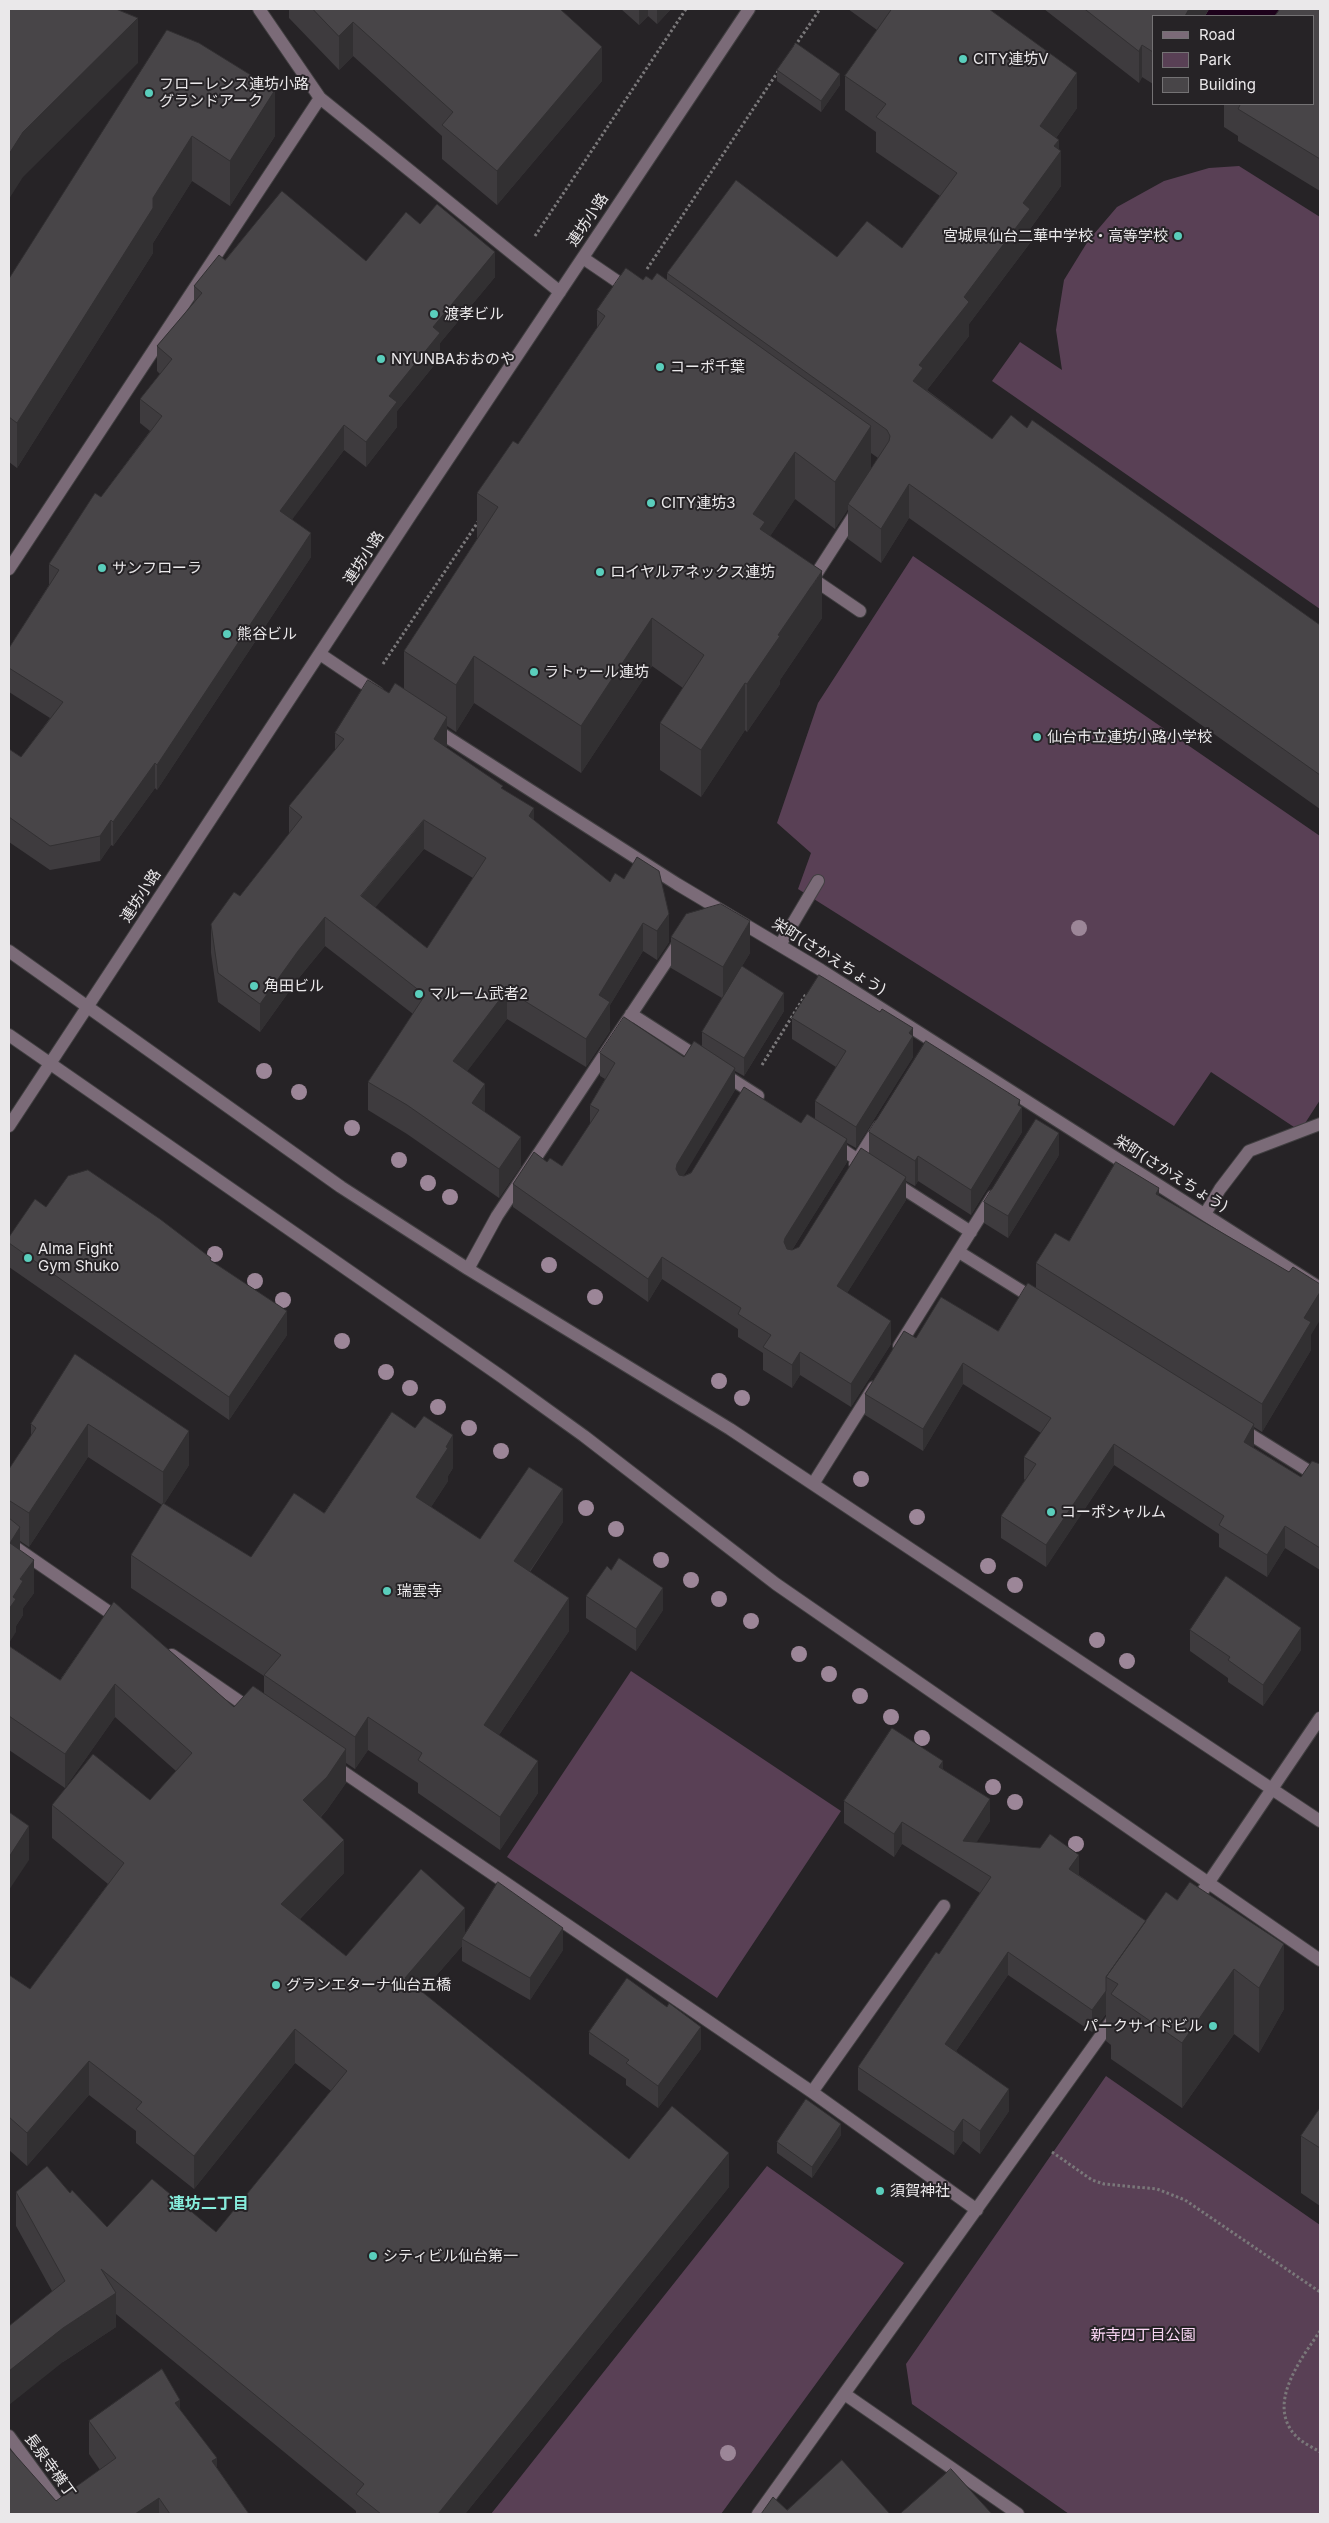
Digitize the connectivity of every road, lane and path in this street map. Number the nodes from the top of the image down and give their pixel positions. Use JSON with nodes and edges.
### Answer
{"nodes":[{"id":1,"x":258,"y":9,"type":"edge"},
{"id":2,"x":686,"y":9,"type":"edge"},
{"id":3,"x":749,"y":9,"type":"edge"},
{"id":4,"x":820,"y":9,"type":"edge"},
{"id":5,"x":792,"y":51,"type":"edge"},
{"id":6,"x":781,"y":67,"type":"edge"},
{"id":7,"x":320,"y":98,"type":"junction"},
{"id":8,"x":534,"y":236,"type":"dead end"},
{"id":9,"x":582,"y":258,"type":"junction"},
{"id":10,"x":560,"y":292,"type":"junction"},
{"id":11,"x":635,"y":294,"type":"joint"},
{"id":12,"x":866,"y":496,"type":"edge"},
{"id":13,"x":482,"y":516,"type":"edge"},
{"id":14,"x":9,"y":569,"type":"edge"},
{"id":15,"x":860,"y":611,"type":"dead end"},
{"id":16,"x":320,"y":654,"type":"junction"},
{"id":17,"x":383,"y":665,"type":"dead end"},
{"id":18,"x":393,"y":703,"type":"edge"},
{"id":19,"x":418,"y":719,"type":"edge"},
{"id":20,"x":818,"y":881,"type":"dead end"},
{"id":21,"x":685,"y":934,"type":"edge"},
{"id":22,"x":780,"y":945,"type":"junction"},
{"id":23,"x":9,"y":951,"type":"edge"},
{"id":24,"x":821,"y":970,"type":"junction"},
{"id":25,"x":88,"y":1007,"type":"junction"},
{"id":26,"x":631,"y":1014,"type":"junction"},
{"id":27,"x":9,"y":1036,"type":"edge"},
{"id":28,"x":49,"y":1064,"type":"junction"},
{"id":29,"x":745,"y":1093,"type":"junction"},
{"id":30,"x":770,"y":1104,"type":"edge"},
{"id":31,"x":884,"y":1118,"type":"edge"},
{"id":32,"x":1320,"y":1124,"type":"edge"},
{"id":33,"x":9,"y":1126,"type":"edge"},
{"id":34,"x":826,"y":1139,"type":"edge"},
{"id":35,"x":858,"y":1160,"type":"junction"},
{"id":36,"x":847,"y":1176,"type":"edge"},
{"id":37,"x":1000,"y":1184,"type":"edge"},
{"id":38,"x":1205,"y":1214,"type":"junction"},
{"id":39,"x":970,"y":1232,"type":"junction"},
{"id":40,"x":959,"y":1252,"type":"junction"},
{"id":41,"x":468,"y":1269,"type":"junction"},
{"id":42,"x":1320,"y":1288,"type":"edge"},
{"id":43,"x":1043,"y":1304,"type":"edge"},
{"id":44,"x":892,"y":1359,"type":"edge"},
{"id":45,"x":882,"y":1375,"type":"edge"},
{"id":46,"x":1228,"y":1420,"type":"edge"},
{"id":47,"x":1320,"y":1478,"type":"edge"},
{"id":48,"x":813,"y":1484,"type":"junction"},
{"id":49,"x":9,"y":1543,"type":"edge"},
{"id":50,"x":132,"y":1628,"type":"edge"},
{"id":51,"x":165,"y":1650,"type":"edge"},
{"id":52,"x":264,"y":1718,"type":"edge"},
{"id":53,"x":1320,"y":1718,"type":"edge"},
{"id":54,"x":322,"y":1757,"type":"edge"},
{"id":55,"x":1274,"y":1788,"type":"junction"},
{"id":56,"x":1320,"y":1821,"type":"edge"},
{"id":57,"x":1210,"y":1882,"type":"junction"},
{"id":58,"x":944,"y":1906,"type":"dead end"},
{"id":59,"x":1188,"y":1913,"type":"edge"},
{"id":60,"x":1320,"y":1960,"type":"edge"},
{"id":61,"x":1120,"y":2009,"type":"edge"},
{"id":62,"x":812,"y":2092,"type":"junction"},
{"id":63,"x":1030,"y":2136,"type":"junction"},
{"id":64,"x":976,"y":2210,"type":"junction"},
{"id":65,"x":1320,"y":2292,"type":"edge"},
{"id":66,"x":1320,"y":2331,"type":"edge"},
{"id":67,"x":846,"y":2395,"type":"junction"},
{"id":68,"x":9,"y":2436,"type":"edge"},
{"id":69,"x":1320,"y":2452,"type":"edge"},
{"id":70,"x":66,"y":2514,"type":"edge"},
{"id":71,"x":758,"y":2514,"type":"edge"},
{"id":72,"x":1018,"y":2514,"type":"edge"}],
"edges":[{"from":1,"to":7,"type":"street"},
{"from":2,"to":8,"type":"path"},
{"from":3,"to":9,"type":"street","name":"連坊小路"},
{"from":4,"to":5,"type":"path"},
{"from":6,"to":11,"type":"path"},
{"from":7,"to":10,"type":"street"},
{"from":7,"to":14,"type":"street"},
{"from":9,"to":10,"type":"street","name":"連坊小路"},
{"from":9,"to":11,"type":"street"},
{"from":10,"to":16,"type":"street","name":"連坊小路"},
{"from":12,"to":15,"type":"street"},
{"from":13,"to":17,"type":"path"},
{"from":16,"to":18,"type":"street"},
{"from":16,"to":25,"type":"street","name":"連坊小路"},
{"from":19,"to":22,"type":"street","name":"栄町(さかえちょう)"},
{"from":20,"to":22,"type":"street"},
{"from":21,"to":26,"type":"street"},
{"from":22,"to":24,"type":"street","name":"栄町(さかえちょう)"},
{"from":23,"to":25,"type":"street"},
{"from":24,"to":29,"type":"path"},
{"from":24,"to":38,"type":"street","name":"栄町(さかえちょう)"},
{"from":25,"to":28,"type":"street","name":"連坊小路"},
{"from":25,"to":41,"type":"street"},
{"from":26,"to":29,"type":"street"},
{"from":26,"to":41,"type":"street"},
{"from":27,"to":28,"type":"street"},
{"from":28,"to":33,"type":"street","name":"連坊小路"},
{"from":28,"to":57,"type":"street"},
{"from":29,"to":30,"type":"street"},
{"from":31,"to":35,"type":"street"},
{"from":32,"to":38,"type":"street"},
{"from":34,"to":35,"type":"street"},
{"from":35,"to":36,"type":"street"},
{"from":35,"to":39,"type":"street"},
{"from":37,"to":39,"type":"street"},
{"from":38,"to":42,"type":"street","name":"栄町(さかえちょう)"},
{"from":39,"to":40,"type":"street"},
{"from":40,"to":43,"type":"street"},
{"from":40,"to":44,"type":"street"},
{"from":41,"to":48,"type":"street"},
{"from":45,"to":48,"type":"street"},
{"from":46,"to":47,"type":"street"},
{"from":48,"to":55,"type":"street"},
{"from":49,"to":50,"type":"street"},
{"from":51,"to":52,"type":"street"},
{"from":53,"to":55,"type":"street"},
{"from":54,"to":62,"type":"street"},
{"from":55,"to":56,"type":"street"},
{"from":55,"to":57,"type":"street"},
{"from":57,"to":59,"type":"street"},
{"from":57,"to":60,"type":"street"},
{"from":58,"to":62,"type":"street"},
{"from":61,"to":63,"type":"street"},
{"from":62,"to":64,"type":"street"},
{"from":63,"to":64,"type":"street"},
{"from":63,"to":65,"type":"path"},
{"from":64,"to":67,"type":"street"},
{"from":66,"to":69,"type":"path"},
{"from":67,"to":71,"type":"street"},
{"from":67,"to":72,"type":"street"},
{"from":68,"to":70,"type":"street","name":"長泉寺横丁"}]}
